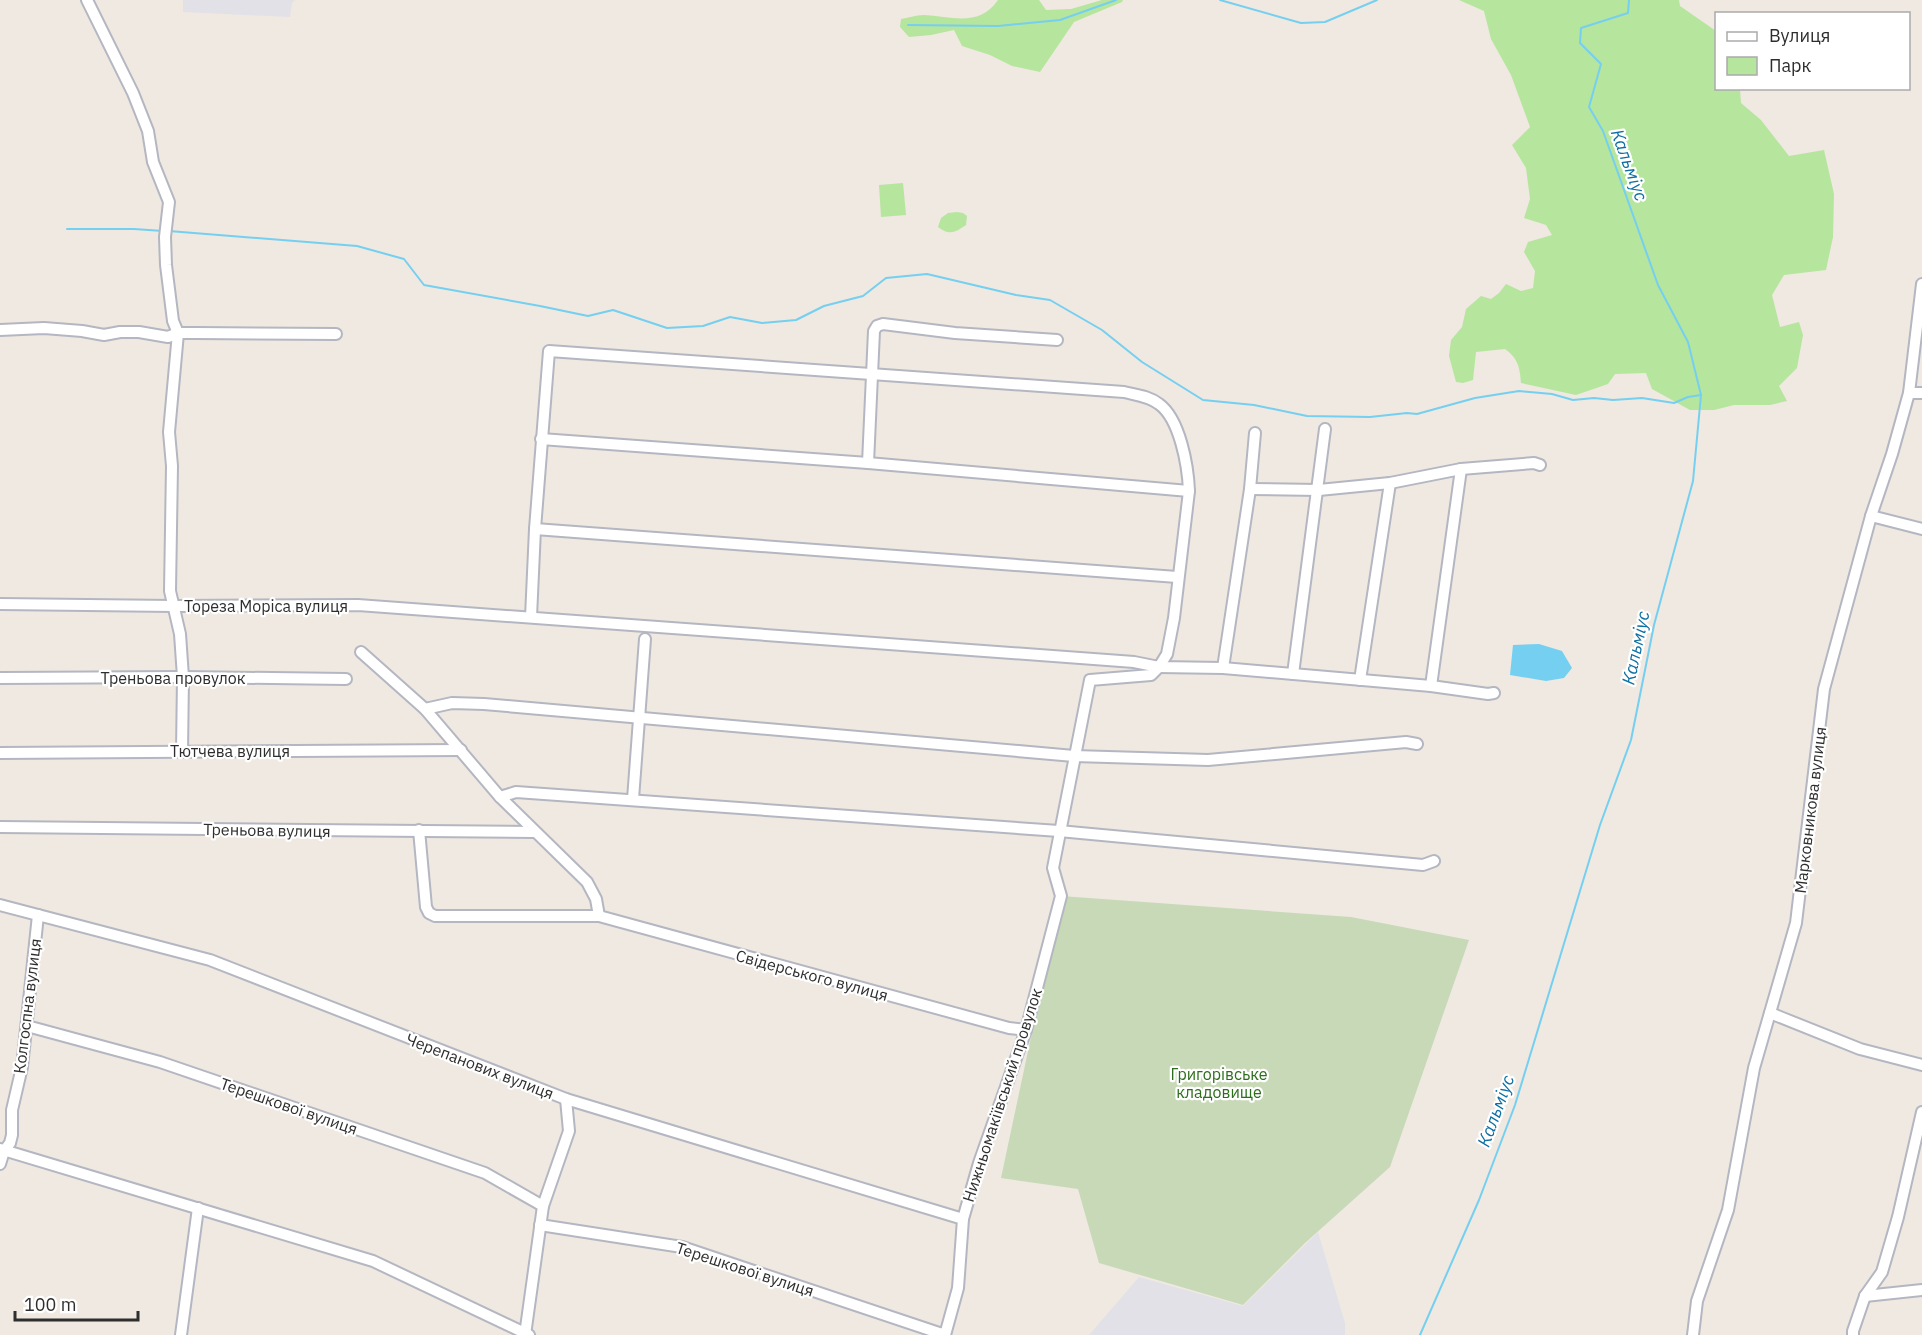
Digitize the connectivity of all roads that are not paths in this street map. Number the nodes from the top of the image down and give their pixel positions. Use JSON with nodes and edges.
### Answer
{"nodes":[{"id":1,"x":87,"y":0,"type":"edge"},
{"id":2,"x":1922,"y":284,"type":"edge"},
{"id":3,"x":0,"y":330,"type":"edge"},
{"id":4,"x":178,"y":333,"type":"junction"},
{"id":5,"x":336,"y":334,"type":"dead end"},
{"id":6,"x":1057,"y":340,"type":"dead end"},
{"id":7,"x":871,"y":373,"type":"junction"},
{"id":8,"x":1909,"y":393,"type":"junction"},
{"id":9,"x":1922,"y":393,"type":"edge"},
{"id":10,"x":1325,"y":429,"type":"dead end"},
{"id":11,"x":1255,"y":433,"type":"dead end"},
{"id":12,"x":542,"y":439,"type":"junction"},
{"id":13,"x":868,"y":463,"type":"junction"},
{"id":14,"x":1540,"y":465,"type":"dead end"},
{"id":15,"x":1461,"y":469,"type":"junction"},
{"id":16,"x":1390,"y":483,"type":"junction"},
{"id":17,"x":1250,"y":489,"type":"junction"},
{"id":18,"x":1319,"y":490,"type":"junction"},
{"id":19,"x":1189,"y":491,"type":"junction"},
{"id":20,"x":1871,"y":516,"type":"junction"},
{"id":21,"x":535,"y":529,"type":"junction"},
{"id":22,"x":1922,"y":529,"type":"edge"},
{"id":23,"x":1177,"y":577,"type":"junction"},
{"id":24,"x":0,"y":604,"type":"edge"},
{"id":25,"x":173,"y":606,"type":"junction"},
{"id":26,"x":531,"y":617,"type":"junction"},
{"id":27,"x":645,"y":639,"type":"dead end"},
{"id":28,"x":361,"y":652,"type":"dead end"},
{"id":29,"x":1159,"y":667,"type":"junction"},
{"id":30,"x":1223,"y":668,"type":"junction"},
{"id":31,"x":1293,"y":674,"type":"junction"},
{"id":32,"x":183,"y":677,"type":"junction"},
{"id":33,"x":0,"y":678,"type":"edge"},
{"id":34,"x":345,"y":679,"type":"dead end"},
{"id":35,"x":1360,"y":680,"type":"junction"},
{"id":36,"x":1431,"y":686,"type":"junction"},
{"id":37,"x":1494,"y":693,"type":"dead end"},
{"id":38,"x":425,"y":709,"type":"junction"},
{"id":39,"x":640,"y":716,"type":"junction"},
{"id":40,"x":1417,"y":744,"type":"dead end"},
{"id":41,"x":461,"y":750,"type":"junction"},
{"id":42,"x":182,"y":752,"type":"junction"},
{"id":43,"x":0,"y":753,"type":"edge"},
{"id":44,"x":1074,"y":756,"type":"junction"},
{"id":45,"x":500,"y":797,"type":"junction"},
{"id":46,"x":633,"y":799,"type":"junction"},
{"id":47,"x":0,"y":827,"type":"edge"},
{"id":48,"x":419,"y":830,"type":"junction"},
{"id":49,"x":1059,"y":831,"type":"junction"},
{"id":50,"x":534,"y":832,"type":"junction"},
{"id":51,"x":1434,"y":861,"type":"dead end"},
{"id":52,"x":0,"y":905,"type":"edge"},
{"id":53,"x":38,"y":915,"type":"junction"},
{"id":54,"x":599,"y":916,"type":"junction"},
{"id":55,"x":1770,"y":1013,"type":"junction"},
{"id":56,"x":27,"y":1026,"type":"junction"},
{"id":57,"x":1026,"y":1030,"type":"junction"},
{"id":58,"x":1922,"y":1065,"type":"edge"},
{"id":59,"x":566,"y":1099,"type":"junction"},
{"id":60,"x":1922,"y":1112,"type":"edge"},
{"id":61,"x":2,"y":1150,"type":"edge"},
{"id":62,"x":0,"y":1164,"type":"edge"},
{"id":63,"x":543,"y":1206,"type":"junction"},
{"id":64,"x":198,"y":1208,"type":"junction"},
{"id":65,"x":963,"y":1220,"type":"junction"},
{"id":66,"x":540,"y":1225,"type":"junction"},
{"id":67,"x":1922,"y":1290,"type":"edge"},
{"id":68,"x":1865,"y":1296,"type":"junction"},
{"id":69,"x":185,"y":1334,"type":"edge"},
{"id":70,"x":526,"y":1334,"type":"edge"},
{"id":71,"x":945,"y":1335,"type":"edge"},
{"id":72,"x":1693,"y":1335,"type":"edge"},
{"id":73,"x":1853,"y":1335,"type":"edge"}],
"edges":[{"from":1,"to":4,"type":"street"},
{"from":2,"to":8,"type":"street","name":"Марковникова вулиця"},
{"from":3,"to":4,"type":"street"},
{"from":4,"to":5,"type":"street"},
{"from":4,"to":25,"type":"street"},
{"from":6,"to":7,"type":"street"},
{"from":7,"to":12,"type":"street"},
{"from":7,"to":13,"type":"street"},
{"from":7,"to":19,"type":"street"},
{"from":8,"to":9,"type":"street"},
{"from":8,"to":20,"type":"street","name":"Марковникова вулиця"},
{"from":10,"to":18,"type":"street"},
{"from":11,"to":17,"type":"street"},
{"from":12,"to":13,"type":"street"},
{"from":12,"to":21,"type":"street"},
{"from":13,"to":19,"type":"street"},
{"from":14,"to":15,"type":"street"},
{"from":15,"to":16,"type":"street"},
{"from":15,"to":36,"type":"street"},
{"from":16,"to":18,"type":"street"},
{"from":16,"to":35,"type":"street"},
{"from":17,"to":18,"type":"street"},
{"from":17,"to":30,"type":"street"},
{"from":18,"to":31,"type":"street"},
{"from":19,"to":23,"type":"street"},
{"from":20,"to":22,"type":"street"},
{"from":20,"to":55,"type":"street","name":"Марковникова вулиця"},
{"from":21,"to":23,"type":"street"},
{"from":21,"to":26,"type":"street"},
{"from":23,"to":29,"type":"street"},
{"from":24,"to":25,"type":"street","name":"Тореза Моріса вулиця"},
{"from":25,"to":26,"type":"street","name":"Тореза Моріса вулиця"},
{"from":25,"to":32,"type":"street"},
{"from":26,"to":29,"type":"street","name":"Тореза Моріса вулиця"},
{"from":27,"to":39,"type":"street"},
{"from":28,"to":38,"type":"street"},
{"from":29,"to":30,"type":"street"},
{"from":29,"to":44,"type":"street","name":"Нижньомакіївський провулок"},
{"from":30,"to":31,"type":"street"},
{"from":31,"to":35,"type":"street"},
{"from":32,"to":33,"type":"street","name":"Треньова провулок"},
{"from":32,"to":34,"type":"street","name":"Треньова провулок"},
{"from":32,"to":42,"type":"street"},
{"from":35,"to":36,"type":"street"},
{"from":36,"to":37,"type":"street"},
{"from":38,"to":39,"type":"street"},
{"from":38,"to":41,"type":"street"},
{"from":39,"to":44,"type":"street"},
{"from":39,"to":46,"type":"street"},
{"from":40,"to":44,"type":"street"},
{"from":41,"to":42,"type":"street","name":"Тютчева вулиця"},
{"from":41,"to":45,"type":"street"},
{"from":42,"to":43,"type":"street","name":"Тютчева вулиця"},
{"from":44,"to":49,"type":"street","name":"Нижньомакіївський провулок"},
{"from":45,"to":46,"type":"street"},
{"from":45,"to":50,"type":"street"},
{"from":46,"to":49,"type":"street"},
{"from":47,"to":48,"type":"street","name":"Треньова вулиця"},
{"from":48,"to":50,"type":"street","name":"Треньова вулиця"},
{"from":48,"to":54,"type":"street","name":"Свiдерського вулиця"},
{"from":49,"to":51,"type":"street"},
{"from":49,"to":57,"type":"street","name":"Нижньомакіївський провулок"},
{"from":50,"to":54,"type":"street"},
{"from":52,"to":53,"type":"street","name":"Черепанових вулиця"},
{"from":53,"to":56,"type":"street","name":"Колгоспна вулиця"},
{"from":53,"to":59,"type":"street","name":"Черепанових вулиця"},
{"from":54,"to":57,"type":"street","name":"Свiдерського вулиця"},
{"from":55,"to":58,"type":"street"},
{"from":55,"to":72,"type":"street","name":"Марковникова вулиця"},
{"from":56,"to":61,"type":"street","name":"Колгоспна вулиця"},
{"from":56,"to":63,"type":"street","name":"Терешкової вулиця"},
{"from":57,"to":65,"type":"street","name":"Нижньомакіївський провулок"},
{"from":59,"to":63,"type":"street"},
{"from":59,"to":65,"type":"street","name":"Черепанових вулиця"},
{"from":60,"to":68,"type":"street"},
{"from":61,"to":62,"type":"street","name":"Колгоспна вулиця"},
{"from":61,"to":64,"type":"street"},
{"from":63,"to":66,"type":"street"},
{"from":64,"to":69,"type":"street"},
{"from":64,"to":70,"type":"street"},
{"from":65,"to":71,"type":"street","name":"Нижньомакіївський провулок"},
{"from":66,"to":70,"type":"street"},
{"from":66,"to":71,"type":"street","name":"Терешкової вулиця"},
{"from":67,"to":68,"type":"street"},
{"from":68,"to":73,"type":"street"}]}
